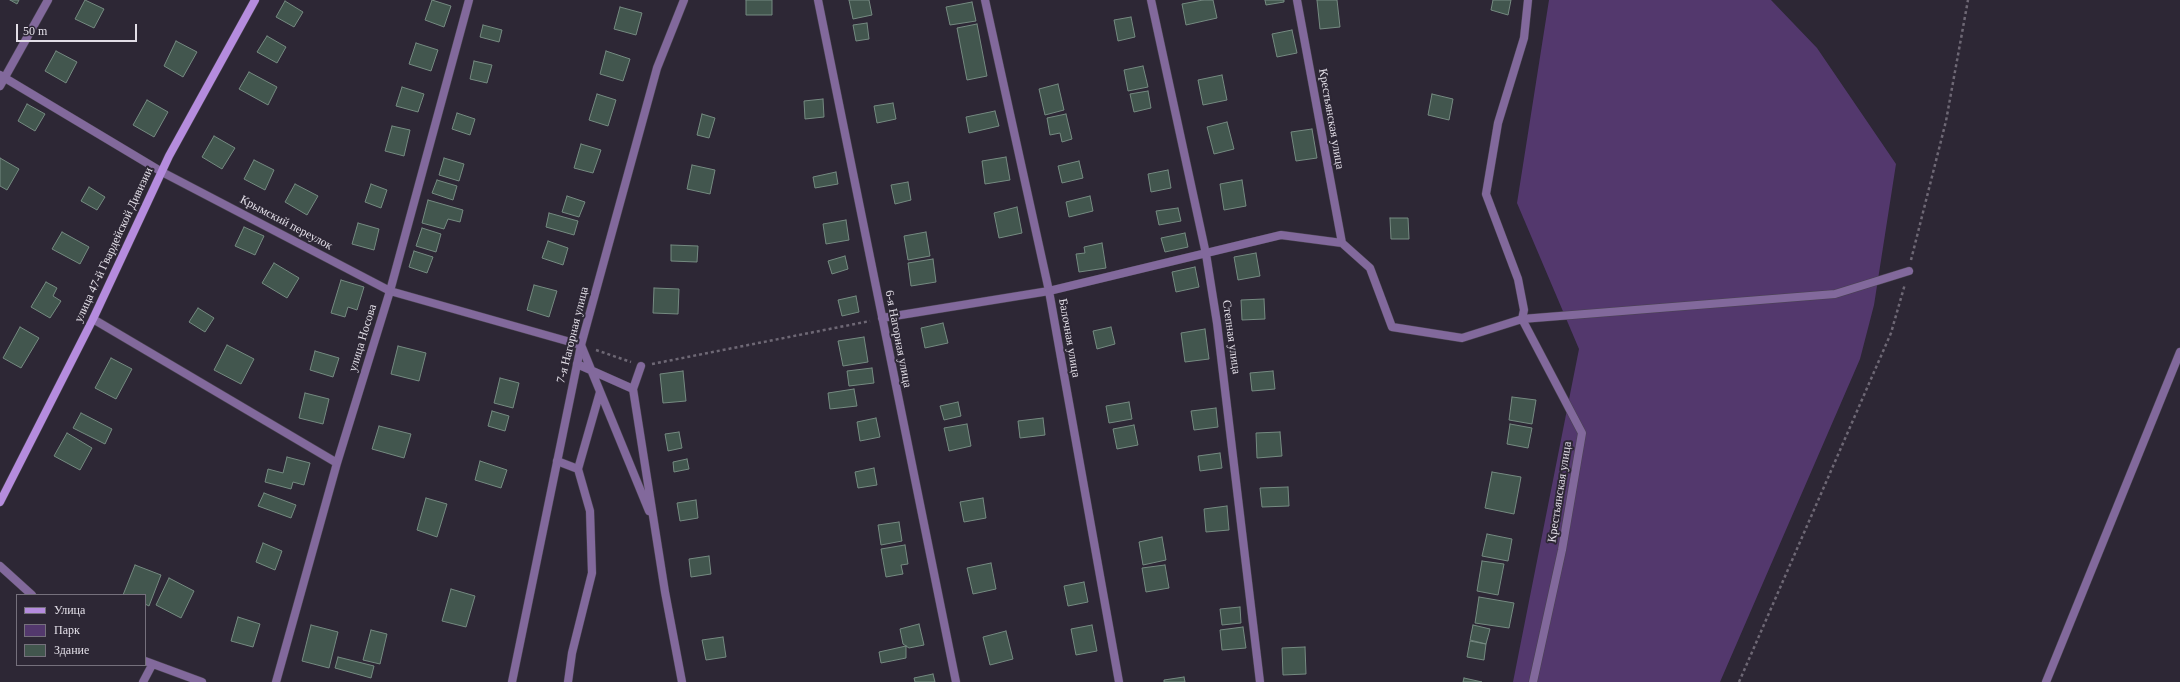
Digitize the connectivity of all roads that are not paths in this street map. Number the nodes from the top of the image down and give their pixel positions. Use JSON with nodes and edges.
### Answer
{"nodes":[{"id":1,"x":48,"y":0,"type":"edge"},
{"id":2,"x":255,"y":0,"type":"edge"},
{"id":3,"x":470,"y":0,"type":"edge"},
{"id":4,"x":684,"y":0,"type":"edge"},
{"id":5,"x":818,"y":0,"type":"edge"},
{"id":6,"x":985,"y":0,"type":"edge"},
{"id":7,"x":1151,"y":0,"type":"edge"},
{"id":8,"x":1297,"y":0,"type":"edge"},
{"id":9,"x":1528,"y":0,"type":"edge"},
{"id":10,"x":2,"y":76,"type":"edge"},
{"id":11,"x":0,"y":86,"type":"edge"},
{"id":12,"x":162,"y":172,"type":"junction"},
{"id":13,"x":1342,"y":243,"type":"junction"},
{"id":14,"x":1206,"y":254,"type":"junction"},
{"id":15,"x":1909,"y":271,"type":"road end"},
{"id":16,"x":390,"y":291,"type":"junction"},
{"id":17,"x":1049,"y":291,"type":"junction"},
{"id":18,"x":882,"y":318,"type":"junction"},
{"id":19,"x":1522,"y":319,"type":"junction"},
{"id":20,"x":93,"y":320,"type":"junction"},
{"id":21,"x":581,"y":345,"type":"junction"},
{"id":22,"x":2180,"y":352,"type":"edge"},
{"id":23,"x":577,"y":364,"type":"junction"},
{"id":24,"x":642,"y":366,"type":"road end"},
{"id":25,"x":592,"y":371,"type":"junction"},
{"id":26,"x":633,"y":389,"type":"junction"},
{"id":27,"x":600,"y":392,"type":"junction"},
{"id":28,"x":557,"y":461,"type":"junction"},
{"id":29,"x":337,"y":464,"type":"junction"},
{"id":30,"x":578,"y":469,"type":"junction"},
{"id":31,"x":0,"y":502,"type":"edge"},
{"id":32,"x":654,"y":523,"type":"junction"},
{"id":33,"x":0,"y":566,"type":"edge"},
{"id":34,"x":31,"y":594,"type":"edge"},
{"id":35,"x":148,"y":663,"type":"edge"},
{"id":36,"x":143,"y":682,"type":"edge"},
{"id":37,"x":202,"y":682,"type":"edge"},
{"id":38,"x":276,"y":682,"type":"edge"},
{"id":39,"x":512,"y":682,"type":"edge"},
{"id":40,"x":568,"y":682,"type":"edge"},
{"id":41,"x":682,"y":682,"type":"edge"},
{"id":42,"x":956,"y":682,"type":"edge"},
{"id":43,"x":1119,"y":682,"type":"edge"},
{"id":44,"x":1260,"y":682,"type":"edge"},
{"id":45,"x":1533,"y":682,"type":"edge"},
{"id":46,"x":2046,"y":682,"type":"edge"}],
"edges":[{"from":1,"to":10,"type":"street"},
{"from":2,"to":12,"type":"main road","name":"улица 47-й Гвардейской Дивизии"},
{"from":3,"to":16,"type":"street","name":"улица Носова"},
{"from":4,"to":21,"type":"street","name":"7-я Нагорная улица"},
{"from":5,"to":18,"type":"street","name":"6-я Нагорная улица"},
{"from":6,"to":17,"type":"street","name":"Балочная улица"},
{"from":7,"to":14,"type":"street","name":"Степная улица"},
{"from":8,"to":13,"type":"street","name":"Крестьянская улица"},
{"from":9,"to":19,"type":"street"},
{"from":10,"to":11,"type":"street"},
{"from":10,"to":12,"type":"street","name":"Крымский переулок"},
{"from":12,"to":16,"type":"street","name":"Крымский переулок"},
{"from":12,"to":20,"type":"main road","name":"улица 47-й Гвардейской Дивизии"},
{"from":13,"to":14,"type":"street"},
{"from":13,"to":19,"type":"street"},
{"from":14,"to":17,"type":"street"},
{"from":14,"to":44,"type":"street","name":"Степная улица"},
{"from":15,"to":19,"type":"street"},
{"from":16,"to":21,"type":"street","name":"Крымский переулок"},
{"from":16,"to":29,"type":"street","name":"улица Носова"},
{"from":17,"to":18,"type":"street"},
{"from":17,"to":43,"type":"street","name":"Балочная улица"},
{"from":18,"to":42,"type":"street","name":"6-я Нагорная улица"},
{"from":19,"to":45,"type":"street","name":"Крестьянская улица"},
{"from":20,"to":29,"type":"street"},
{"from":20,"to":31,"type":"main road","name":"улица 47-й Гвардейской Дивизии"},
{"from":21,"to":23,"type":"street","name":"7-я Нагорная улица"},
{"from":21,"to":25,"type":"street"},
{"from":22,"to":46,"type":"street"},
{"from":23,"to":25,"type":"street"},
{"from":23,"to":28,"type":"street","name":"7-я Нагорная улица"},
{"from":24,"to":26,"type":"street"},
{"from":25,"to":26,"type":"street"},
{"from":25,"to":27,"type":"street"},
{"from":26,"to":32,"type":"street"},
{"from":27,"to":30,"type":"street"},
{"from":27,"to":32,"type":"street"},
{"from":28,"to":30,"type":"street"},
{"from":28,"to":39,"type":"street","name":"7-я Нагорная улица"},
{"from":29,"to":38,"type":"street","name":"улица Носова"},
{"from":30,"to":40,"type":"street"},
{"from":32,"to":41,"type":"street"},
{"from":33,"to":34,"type":"street"},
{"from":35,"to":36,"type":"street"},
{"from":35,"to":37,"type":"street"}]}
